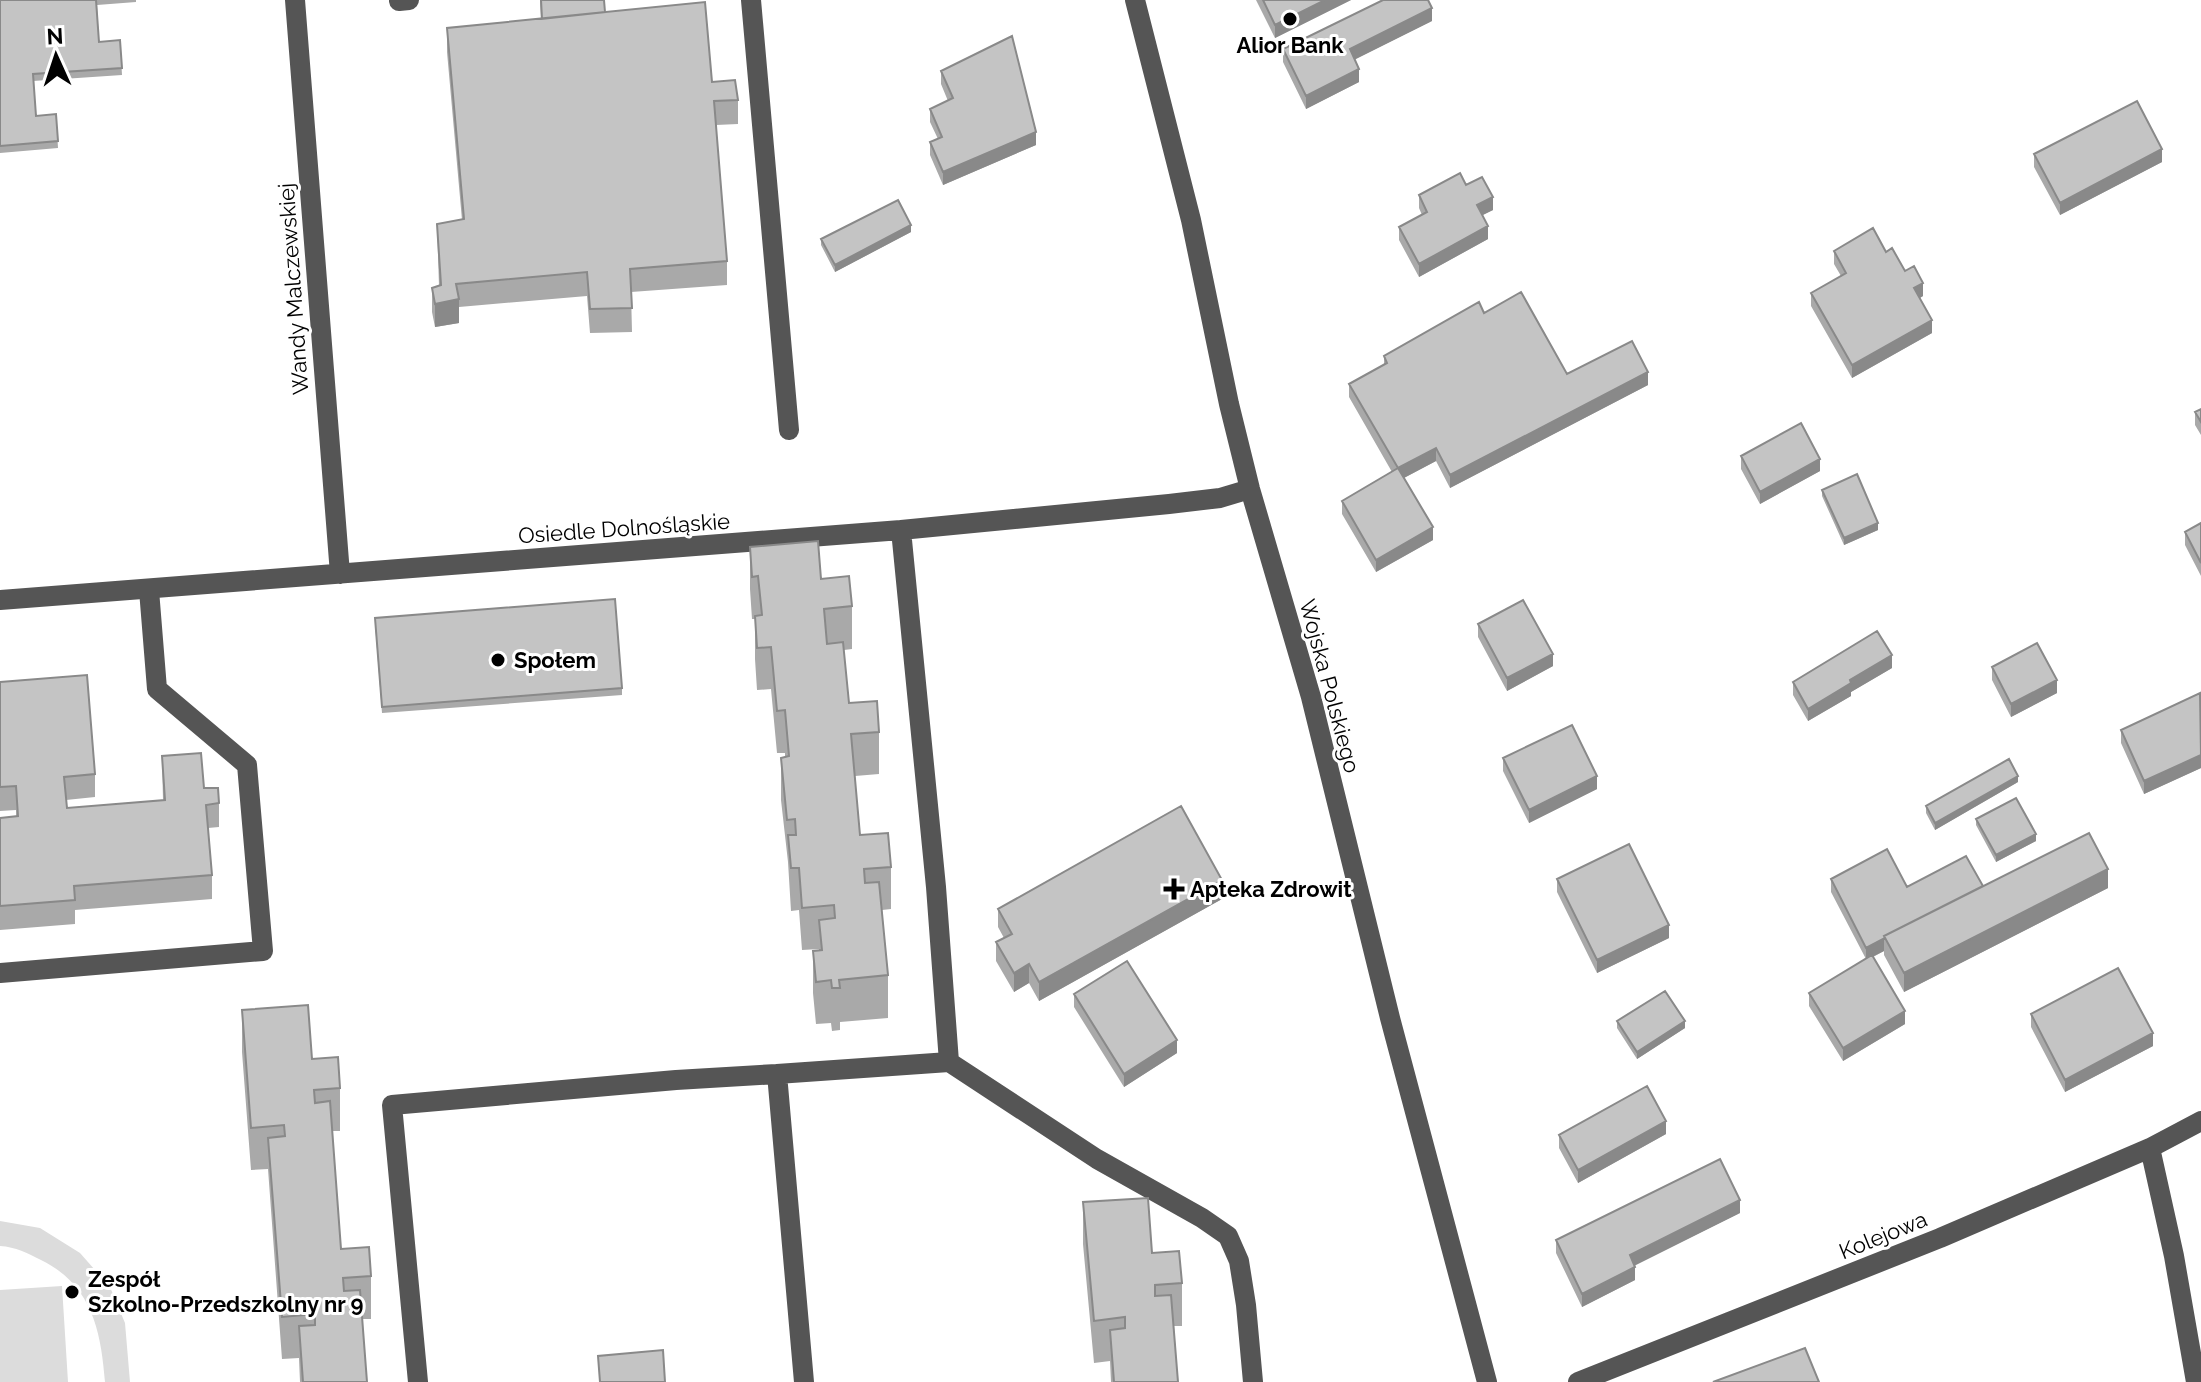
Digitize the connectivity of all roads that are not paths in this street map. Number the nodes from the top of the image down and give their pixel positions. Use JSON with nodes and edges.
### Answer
{"nodes":[{"id":1,"x":295,"y":0,"type":"edge"},
{"id":2,"x":409,"y":0,"type":"edge"},
{"id":3,"x":751,"y":0,"type":"edge"},
{"id":4,"x":1135,"y":0,"type":"edge"},
{"id":5,"x":399,"y":1,"type":"edge"},
{"id":6,"x":789,"y":430,"type":"dead end"},
{"id":7,"x":1250,"y":489,"type":"junction"},
{"id":8,"x":901,"y":530,"type":"junction"},
{"id":9,"x":340,"y":574,"type":"junction"},
{"id":10,"x":149,"y":590,"type":"junction"},
{"id":11,"x":0,"y":600,"type":"edge"},
{"id":12,"x":0,"y":973,"type":"edge"},
{"id":13,"x":949,"y":1062,"type":"junction"},
{"id":14,"x":777,"y":1074,"type":"junction"},
{"id":15,"x":2201,"y":1121,"type":"edge"},
{"id":16,"x":2150,"y":1148,"type":"junction"},
{"id":17,"x":418,"y":1382,"type":"edge"},
{"id":18,"x":804,"y":1382,"type":"edge"},
{"id":19,"x":1253,"y":1382,"type":"edge"},
{"id":20,"x":1487,"y":1382,"type":"edge"},
{"id":21,"x":1578,"y":1382,"type":"edge"},
{"id":22,"x":2196,"y":1382,"type":"edge"}],
"edges":[{"from":1,"to":9,"type":"street","name":"Wandy Malczewskiej"},
{"from":2,"to":5,"type":"street"},
{"from":3,"to":6,"type":"street"},
{"from":4,"to":7,"type":"street","name":"Wojska Polskiego"},
{"from":7,"to":8,"type":"street","name":"Osiedle Dolnośląskie"},
{"from":7,"to":20,"type":"street","name":"Wojska Polskiego"},
{"from":8,"to":9,"type":"street","name":"Osiedle Dolnośląskie"},
{"from":8,"to":13,"type":"street"},
{"from":9,"to":10,"type":"street","name":"Osiedle Dolnośląskie"},
{"from":10,"to":11,"type":"street","name":"Osiedle Dolnośląskie"},
{"from":10,"to":12,"type":"street"},
{"from":13,"to":14,"type":"street"},
{"from":13,"to":19,"type":"street"},
{"from":14,"to":17,"type":"street"},
{"from":14,"to":18,"type":"street"},
{"from":15,"to":16,"type":"street","name":"Kolejowa"},
{"from":16,"to":21,"type":"street","name":"Kolejowa"},
{"from":16,"to":22,"type":"street"}]}
